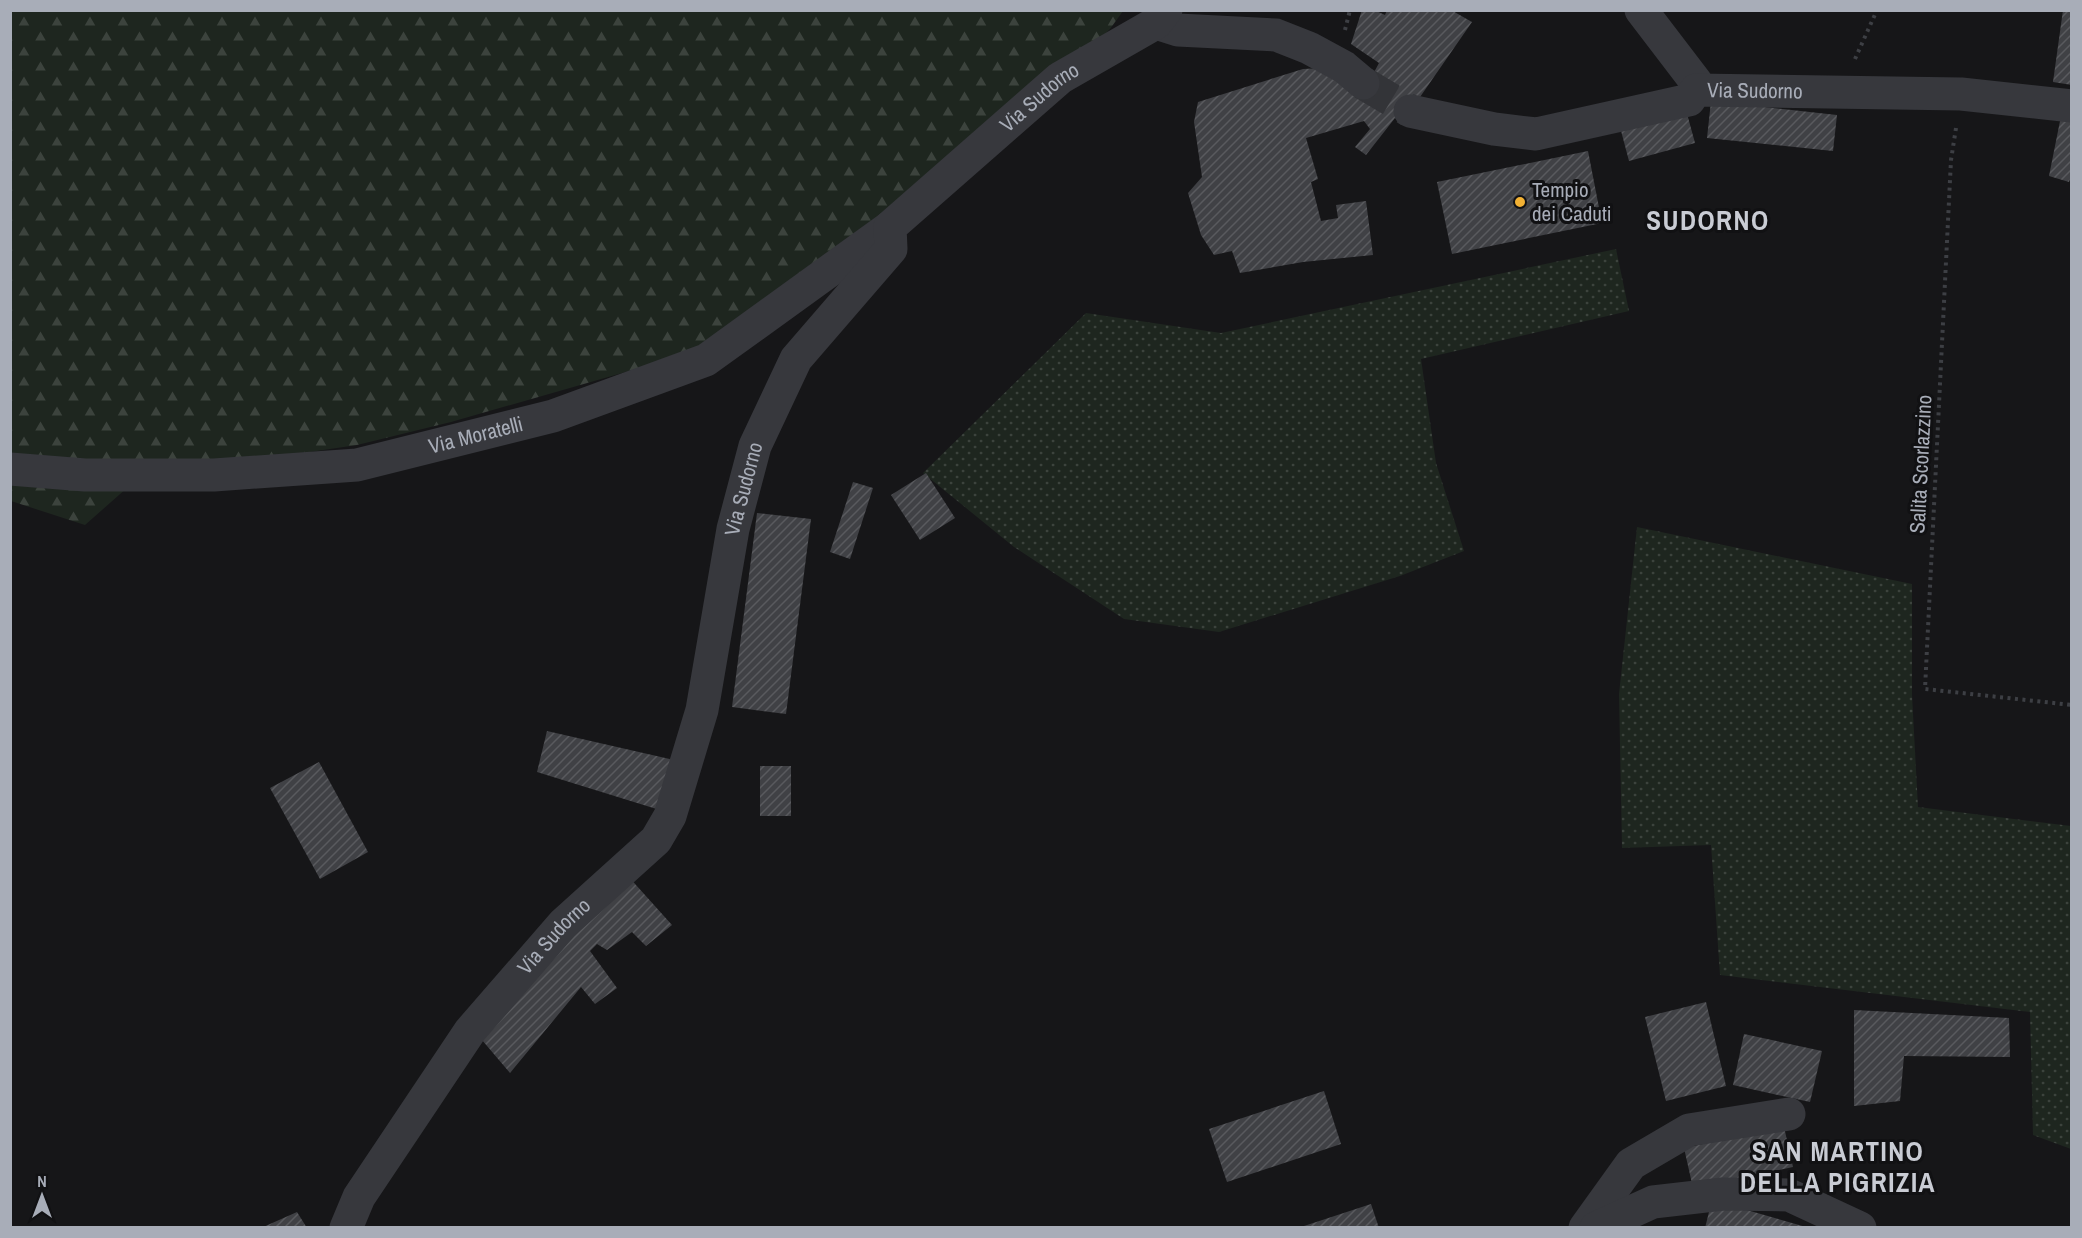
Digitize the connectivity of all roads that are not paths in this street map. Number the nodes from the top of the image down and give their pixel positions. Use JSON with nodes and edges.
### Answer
{"nodes":[{"id":1,"x":1641,"y":10,"type":"edge"},
{"id":2,"x":1161,"y":17,"type":"edge"},
{"id":3,"x":1363,"y":83,"type":"tunnel mouth"},
{"id":4,"x":1696,"y":90,"type":"junction"},
{"id":5,"x":2072,"y":106,"type":"edge"},
{"id":6,"x":1410,"y":111,"type":"tunnel mouth"},
{"id":7,"x":890,"y":227,"type":"junction"},
{"id":8,"x":10,"y":469,"type":"edge"},
{"id":9,"x":1789,"y":1114,"type":"dead end"},
{"id":10,"x":346,"y":1227,"type":"edge"},
{"id":11,"x":1586,"y":1227,"type":"edge"},
{"id":12,"x":1596,"y":1227,"type":"edge"},
{"id":13,"x":1860,"y":1227,"type":"edge"}],
"edges":[{"from":1,"to":4,"type":"street"},
{"from":2,"to":3,"type":"street","name":"Via Sudorno"},
{"from":2,"to":7,"type":"street","name":"Via Sudorno"},
{"from":4,"to":5,"type":"street","name":"Via Sudorno"},
{"from":4,"to":6,"type":"street","name":"Via Sudorno"},
{"from":7,"to":8,"type":"street","name":"Via Moratelli"},
{"from":7,"to":10,"type":"street","name":"Via Sudorno"},
{"from":9,"to":11,"type":"street"},
{"from":12,"to":13,"type":"street"}]}
